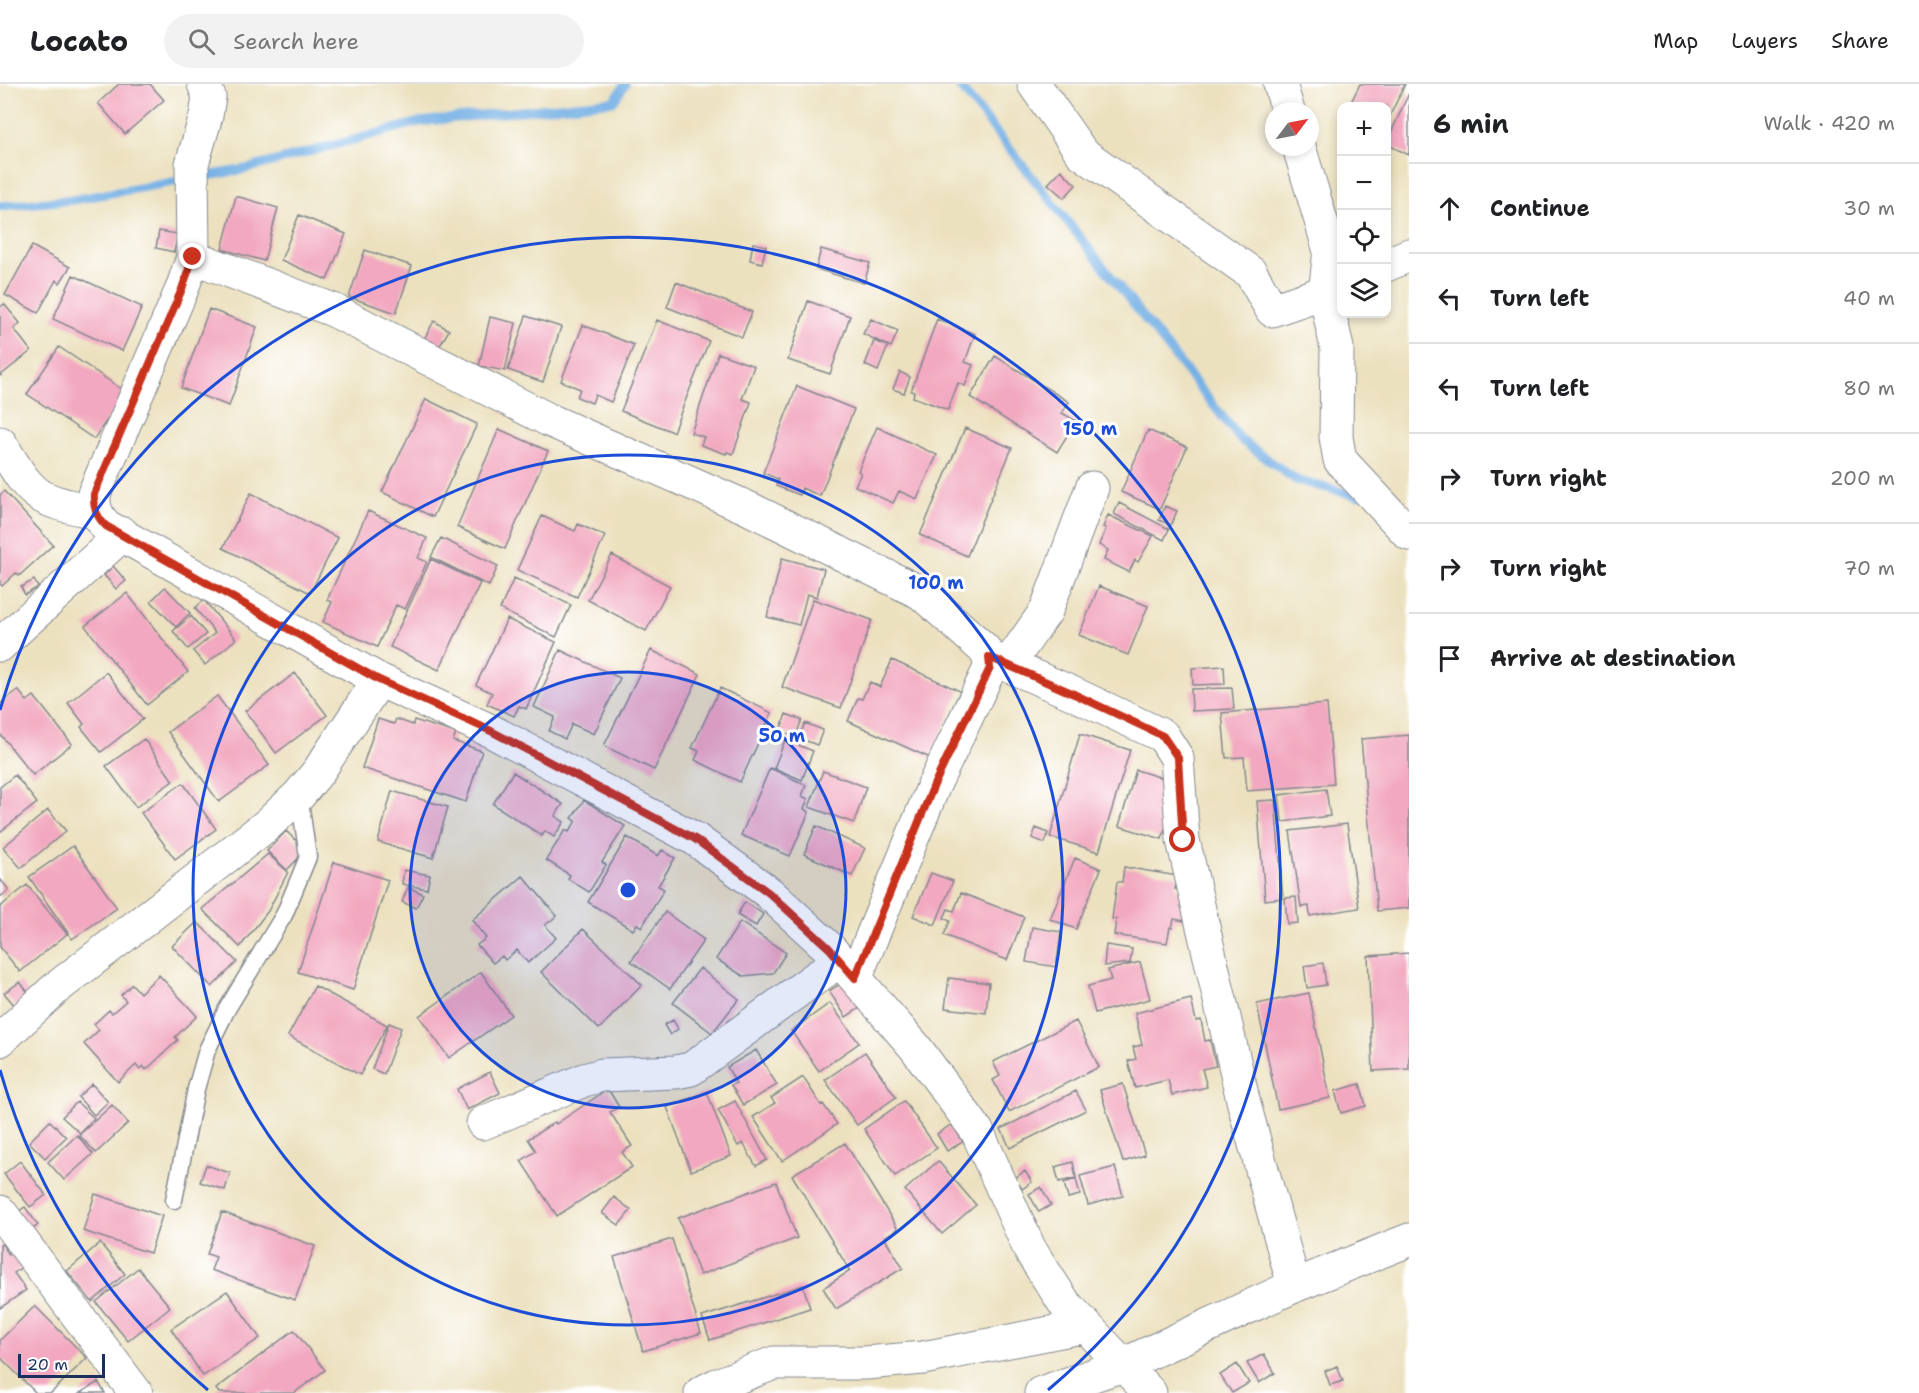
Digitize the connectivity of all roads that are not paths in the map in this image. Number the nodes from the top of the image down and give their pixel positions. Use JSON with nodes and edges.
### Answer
{"nodes":[{"id":1,"x":204,"y":84,"type":"edge"},
{"id":2,"x":1034,"y":84,"type":"edge"},
{"id":3,"x":1280,"y":84,"type":"edge"},
{"id":4,"x":1285,"y":102,"type":"edge"},
{"id":5,"x":1302,"y":156,"type":"edge"},
{"id":6,"x":1409,"y":255,"type":"edge"},
{"id":7,"x":193,"y":257,"type":"junction"},
{"id":8,"x":1390,"y":264,"type":"edge"},
{"id":9,"x":1333,"y":289,"type":"edge"},
{"id":10,"x":0,"y":443,"type":"edge"},
{"id":11,"x":1092,"y":488,"type":"dead end"},
{"id":12,"x":95,"y":512,"type":"junction"},
{"id":13,"x":123,"y":534,"type":"junction"},
{"id":14,"x":1409,"y":534,"type":"edge"},
{"id":15,"x":0,"y":645,"type":"edge"},
{"id":16,"x":998,"y":661,"type":"junction"},
{"id":17,"x":379,"y":680,"type":"junction"},
{"id":18,"x":299,"y":795,"type":"junction"},
{"id":19,"x":848,"y":969,"type":"junction"},
{"id":20,"x":0,"y":1041,"type":"edge"},
{"id":21,"x":483,"y":1123,"type":"dead end"},
{"id":22,"x":174,"y":1200,"type":"dead end"},
{"id":23,"x":0,"y":1212,"type":"edge"},
{"id":24,"x":1409,"y":1240,"type":"edge"},
{"id":25,"x":1294,"y":1286,"type":"junction"},
{"id":26,"x":1086,"y":1326,"type":"junction"},
{"id":27,"x":1123,"y":1365,"type":"junction"},
{"id":28,"x":136,"y":1393,"type":"edge"},
{"id":29,"x":701,"y":1393,"type":"edge"},
{"id":30,"x":1041,"y":1393,"type":"edge"},
{"id":31,"x":1150,"y":1393,"type":"edge"}],
"edges":[{"from":1,"to":7,"type":"street"},
{"from":2,"to":9,"type":"street"},
{"from":3,"to":4,"type":"street"},
{"from":5,"to":9,"type":"street"},
{"from":6,"to":8,"type":"street"},
{"from":7,"to":12,"type":"street"},
{"from":7,"to":16,"type":"street"},
{"from":9,"to":14,"type":"street"},
{"from":10,"to":12,"type":"street"},
{"from":11,"to":16,"type":"street"},
{"from":12,"to":13,"type":"street"},
{"from":13,"to":15,"type":"street"},
{"from":13,"to":17,"type":"street"},
{"from":16,"to":19,"type":"street"},
{"from":16,"to":25,"type":"street"},
{"from":17,"to":18,"type":"street"},
{"from":17,"to":19,"type":"street"},
{"from":18,"to":20,"type":"street"},
{"from":18,"to":22,"type":"lane"},
{"from":19,"to":21,"type":"street"},
{"from":19,"to":26,"type":"street"},
{"from":23,"to":28,"type":"street"},
{"from":24,"to":25,"type":"street"},
{"from":25,"to":27,"type":"street"},
{"from":26,"to":27,"type":"street"},
{"from":26,"to":29,"type":"street"},
{"from":27,"to":30,"type":"street"},
{"from":27,"to":31,"type":"street"}]}
